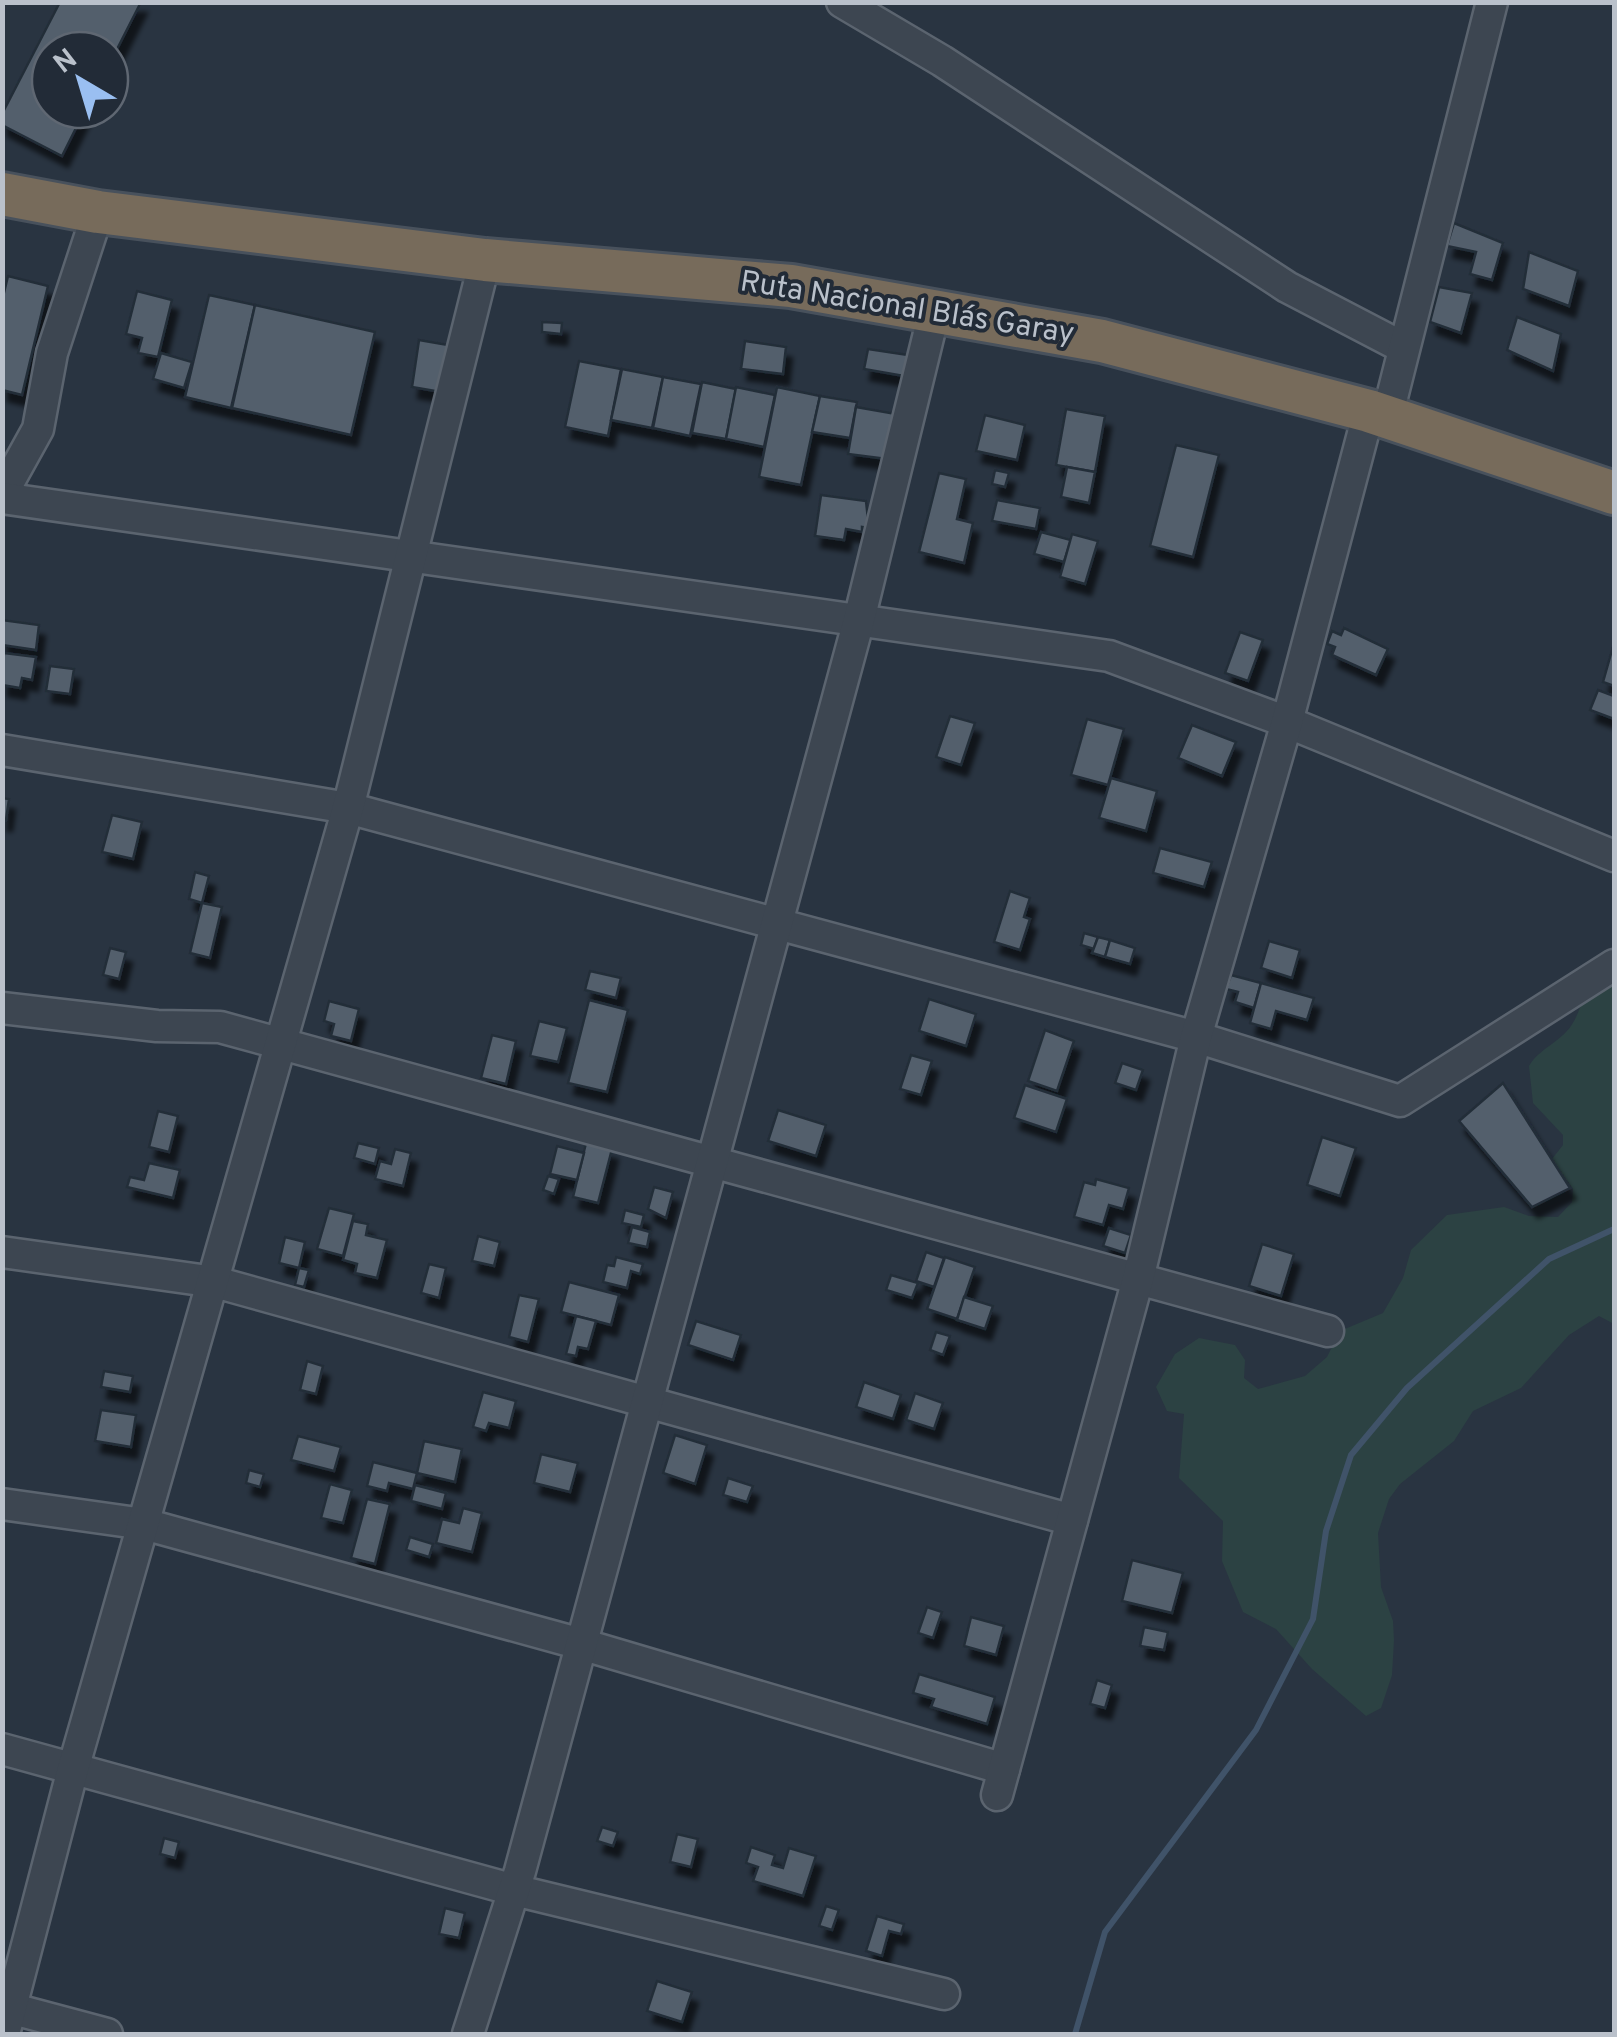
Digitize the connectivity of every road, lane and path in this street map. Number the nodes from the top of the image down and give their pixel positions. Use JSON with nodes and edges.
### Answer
{"nodes":[{"id":1,"x":842,"y":2,"type":"edge"},
{"id":2,"x":1492,"y":2,"type":"edge"},
{"id":3,"x":2,"y":194,"type":"edge"},
{"id":4,"x":98,"y":212,"type":"junction"},
{"id":5,"x":486,"y":260,"type":"junction"},
{"id":6,"x":934,"y":313,"type":"junction"},
{"id":7,"x":1404,"y":348,"type":"junction"},
{"id":8,"x":1378,"y":414,"type":"junction"},
{"id":9,"x":1614,"y":493,"type":"edge"},
{"id":10,"x":2,"y":496,"type":"edge"},
{"id":11,"x":412,"y":560,"type":"junction"},
{"id":12,"x":859,"y":620,"type":"junction"},
{"id":13,"x":1286,"y":722,"type":"junction"},
{"id":14,"x":2,"y":750,"type":"edge"},
{"id":15,"x":348,"y":808,"type":"junction"},
{"id":16,"x":1614,"y":856,"type":"edge"},
{"id":17,"x":774,"y":923,"type":"junction"},
{"id":18,"x":1614,"y":965,"type":"edge"},
{"id":19,"x":2,"y":1008,"type":"edge"},
{"id":20,"x":1196,"y":1038,"type":"junction"},
{"id":21,"x":278,"y":1041,"type":"junction"},
{"id":22,"x":712,"y":1161,"type":"junction"},
{"id":23,"x":2,"y":1252,"type":"edge"},
{"id":24,"x":1138,"y":1279,"type":"junction"},
{"id":25,"x":214,"y":1282,"type":"junction"},
{"id":26,"x":1328,"y":1331,"type":"dead end"},
{"id":27,"x":644,"y":1402,"type":"junction"},
{"id":28,"x":2,"y":1504,"type":"edge"},
{"id":29,"x":1072,"y":1520,"type":"junction"},
{"id":30,"x":144,"y":1524,"type":"junction"},
{"id":31,"x":582,"y":1644,"type":"junction"},
{"id":32,"x":2,"y":1749,"type":"edge"},
{"id":33,"x":73,"y":1770,"type":"junction"},
{"id":34,"x":514,"y":1890,"type":"junction"},
{"id":35,"x":944,"y":1994,"type":"dead end"},
{"id":36,"x":6,"y":2017,"type":"edge"},
{"id":37,"x":107,"y":2034,"type":"edge"},
{"id":38,"x":468,"y":2034,"type":"edge"}],
"edges":[{"from":1,"to":7,"type":"street"},
{"from":2,"to":7,"type":"street"},
{"from":3,"to":4,"type":"highway","name":"Ruta Nacional Blás Garay"},
{"from":4,"to":5,"type":"highway","name":"Ruta Nacional Blás Garay"},
{"from":4,"to":10,"type":"street"},
{"from":5,"to":6,"type":"highway","name":"Ruta Nacional Blás Garay"},
{"from":5,"to":11,"type":"street"},
{"from":6,"to":8,"type":"highway","name":"Ruta Nacional Blás Garay"},
{"from":6,"to":12,"type":"street"},
{"from":7,"to":8,"type":"street"},
{"from":8,"to":9,"type":"highway","name":"Ruta Nacional Blás Garay"},
{"from":8,"to":13,"type":"street"},
{"from":10,"to":11,"type":"street"},
{"from":11,"to":12,"type":"street"},
{"from":11,"to":15,"type":"street"},
{"from":12,"to":13,"type":"street"},
{"from":12,"to":17,"type":"street"},
{"from":13,"to":16,"type":"street"},
{"from":13,"to":20,"type":"street"},
{"from":14,"to":15,"type":"street"},
{"from":15,"to":17,"type":"street"},
{"from":15,"to":21,"type":"street"},
{"from":17,"to":20,"type":"street"},
{"from":17,"to":22,"type":"street"},
{"from":18,"to":20,"type":"street"},
{"from":19,"to":21,"type":"street"},
{"from":20,"to":24,"type":"street"},
{"from":21,"to":22,"type":"street"},
{"from":21,"to":25,"type":"street"},
{"from":22,"to":24,"type":"street"},
{"from":22,"to":27,"type":"street"},
{"from":23,"to":25,"type":"street"},
{"from":24,"to":26,"type":"street"},
{"from":24,"to":29,"type":"street"},
{"from":25,"to":27,"type":"street"},
{"from":25,"to":30,"type":"street"},
{"from":27,"to":29,"type":"street"},
{"from":27,"to":31,"type":"street"},
{"from":28,"to":30,"type":"street"},
{"from":29,"to":31,"type":"street"},
{"from":30,"to":31,"type":"street"},
{"from":30,"to":33,"type":"street"},
{"from":31,"to":34,"type":"street"},
{"from":32,"to":33,"type":"street"},
{"from":33,"to":34,"type":"street"},
{"from":33,"to":36,"type":"street"},
{"from":34,"to":35,"type":"street"},
{"from":34,"to":38,"type":"street"},
{"from":36,"to":37,"type":"street"}]}
